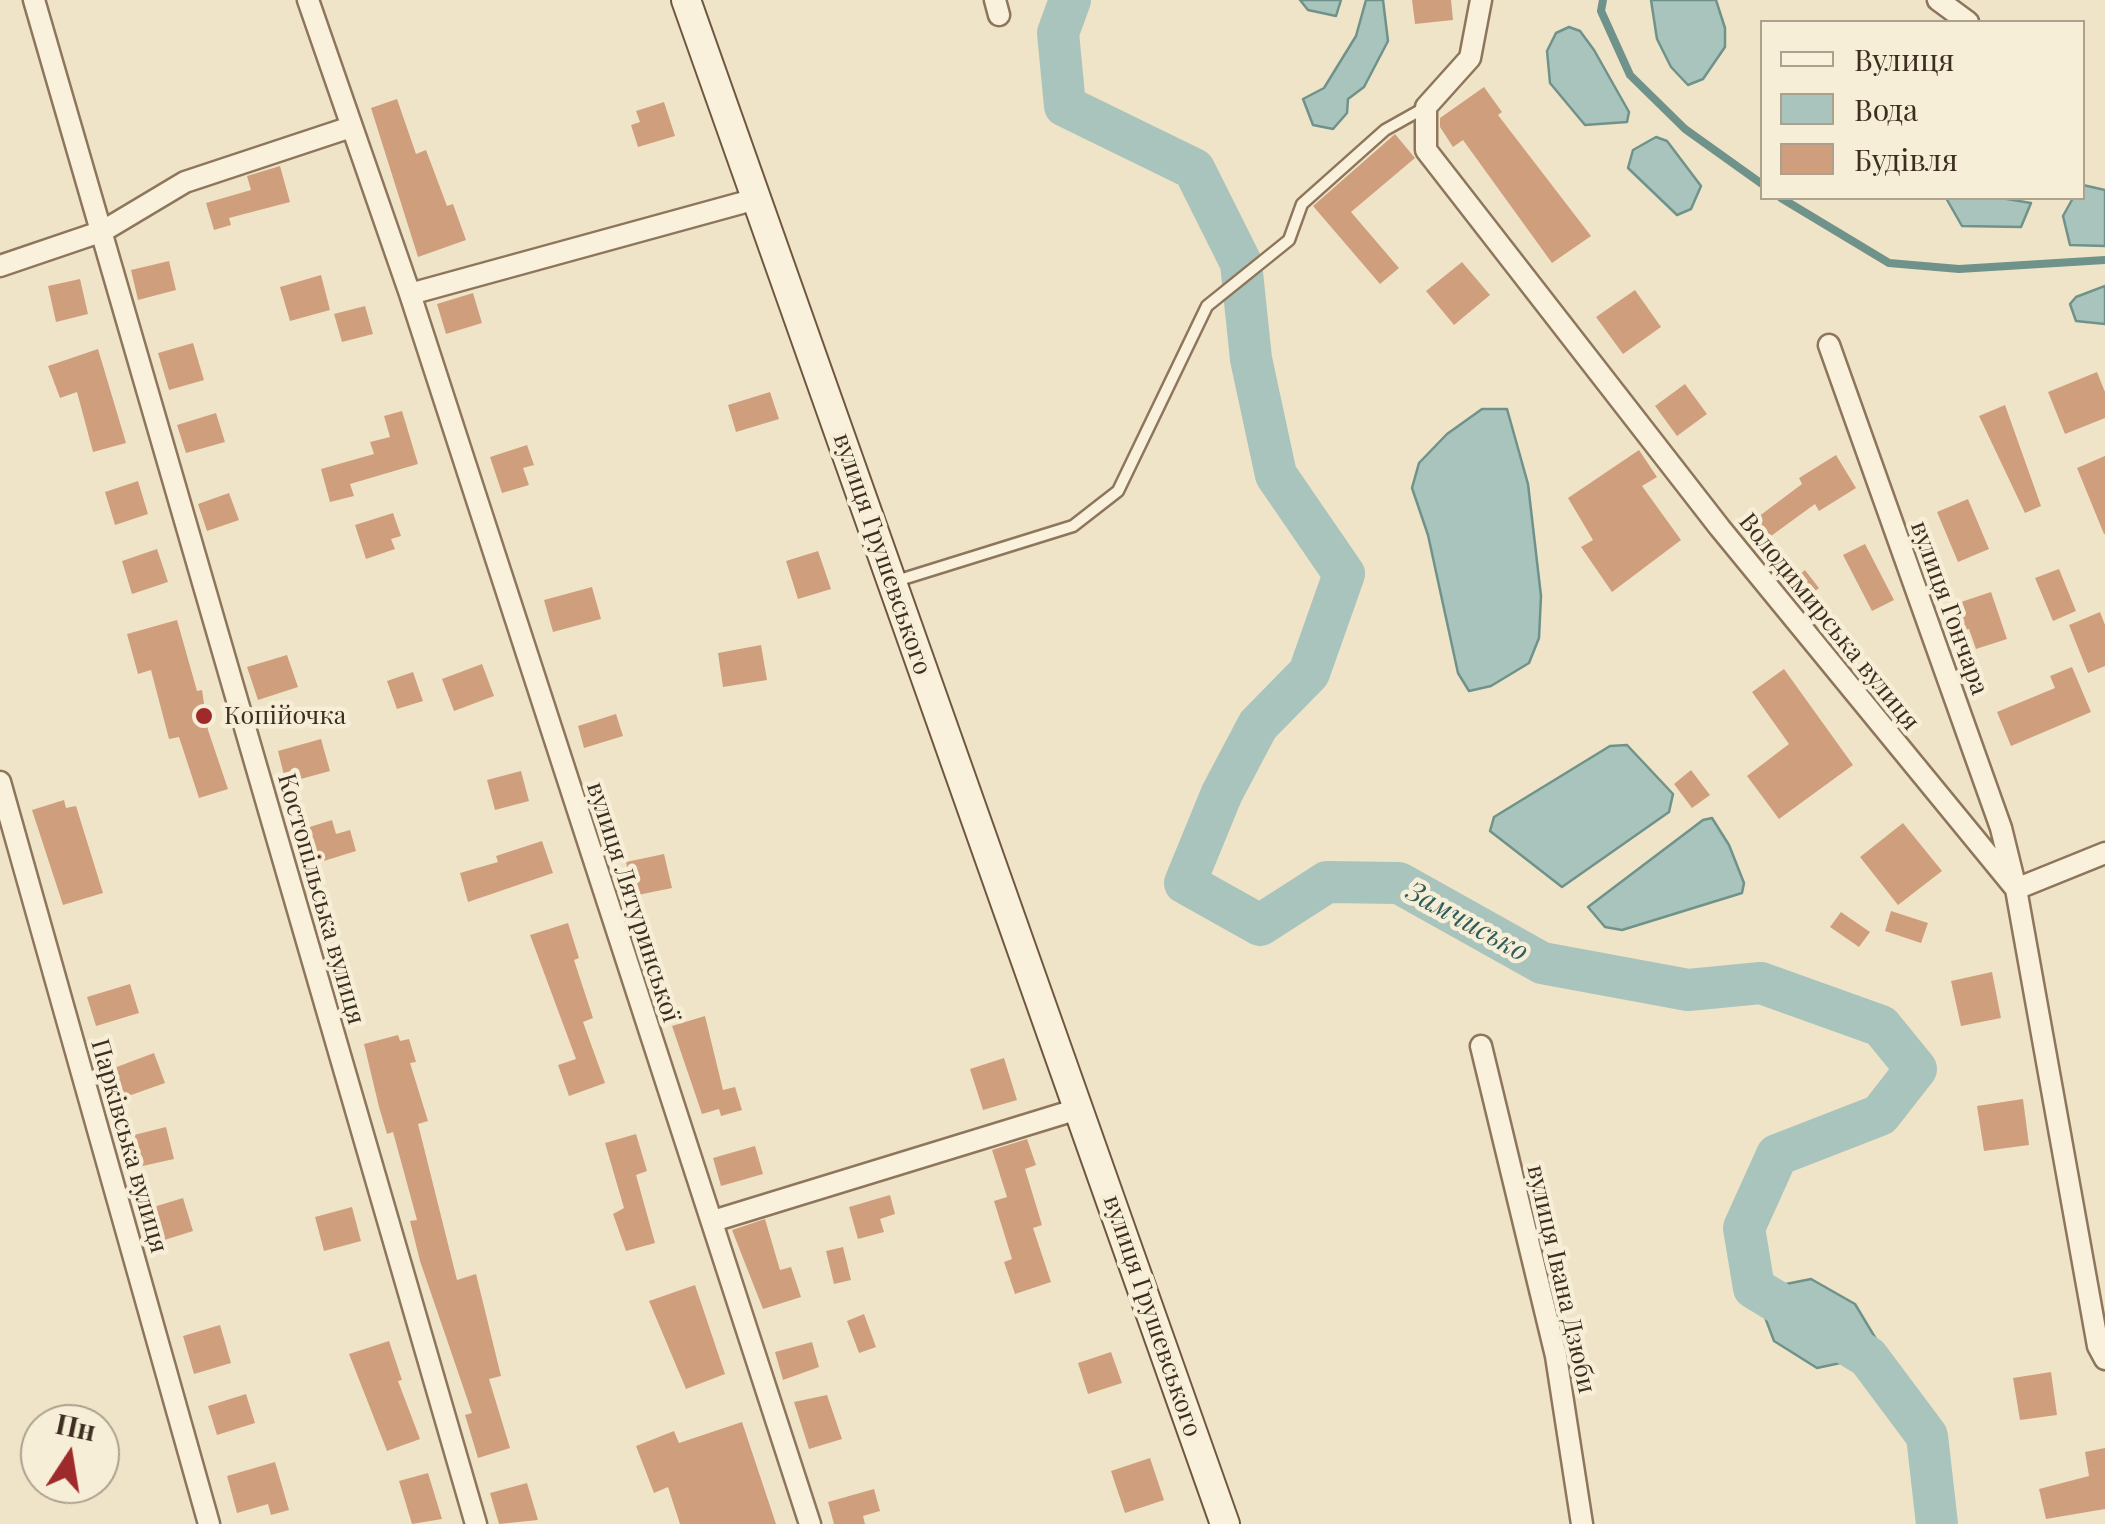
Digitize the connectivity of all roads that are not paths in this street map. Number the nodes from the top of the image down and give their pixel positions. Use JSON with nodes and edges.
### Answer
{"nodes":[{"id":1,"x":34,"y":0,"type":"edge"},
{"id":2,"x":308,"y":0,"type":"edge"},
{"id":3,"x":686,"y":0,"type":"edge"},
{"id":4,"x":1481,"y":0,"type":"edge"},
{"id":5,"x":1938,"y":0,"type":"edge"},
{"id":6,"x":1965,"y":20,"type":"edge"},
{"id":7,"x":1426,"y":108,"type":"junction"},
{"id":8,"x":351,"y":127,"type":"junction"},
{"id":9,"x":756,"y":199,"type":"junction"},
{"id":10,"x":103,"y":231,"type":"junction"},
{"id":11,"x":0,"y":266,"type":"edge"},
{"id":12,"x":410,"y":294,"type":"junction"},
{"id":13,"x":1829,"y":346,"type":"dead end"},
{"id":14,"x":892,"y":583,"type":"junction"},
{"id":15,"x":0,"y":782,"type":"edge"},
{"id":16,"x":2105,"y":853,"type":"edge"},
{"id":17,"x":2016,"y":888,"type":"junction"},
{"id":18,"x":1482,"y":1046,"type":"dead end"},
{"id":19,"x":1078,"y":1109,"type":"junction"},
{"id":20,"x":713,"y":1221,"type":"junction"},
{"id":21,"x":2102,"y":1352,"type":"edge"},
{"id":22,"x":206,"y":1523,"type":"edge"},
{"id":23,"x":476,"y":1524,"type":"edge"},
{"id":24,"x":810,"y":1524,"type":"edge"},
{"id":25,"x":1225,"y":1524,"type":"edge"},
{"id":26,"x":1582,"y":1524,"type":"edge"}],
"edges":[{"from":1,"to":10,"type":"street","name":"Костопільська вулиця"},
{"from":2,"to":8,"type":"street","name":"вулиця Лятуринської"},
{"from":3,"to":9,"type":"street","name":"вулиця Грушевського"},
{"from":4,"to":7,"type":"street"},
{"from":5,"to":6,"type":"street"},
{"from":7,"to":14,"type":"lane"},
{"from":7,"to":17,"type":"street","name":"Володимирська вулиця"},
{"from":8,"to":10,"type":"street"},
{"from":8,"to":12,"type":"street","name":"вулиця Лятуринської"},
{"from":9,"to":12,"type":"street"},
{"from":9,"to":14,"type":"street","name":"вулиця Грушевського"},
{"from":10,"to":11,"type":"street"},
{"from":10,"to":23,"type":"street","name":"Костопільська вулиця"},
{"from":12,"to":20,"type":"street","name":"вулиця Лятуринської"},
{"from":13,"to":17,"type":"street","name":"вулиця Гончара"},
{"from":14,"to":19,"type":"street","name":"вулиця Грушевського"},
{"from":15,"to":22,"type":"street","name":"Парківська вулиця"},
{"from":16,"to":17,"type":"street"},
{"from":17,"to":21,"type":"street","name":"Володимирська вулиця"},
{"from":18,"to":26,"type":"street","name":"вулиця Івана Дзюби"},
{"from":19,"to":20,"type":"street"},
{"from":19,"to":25,"type":"street","name":"вулиця Грушевського"},
{"from":20,"to":24,"type":"street","name":"вулиця Лятуринської"}]}
